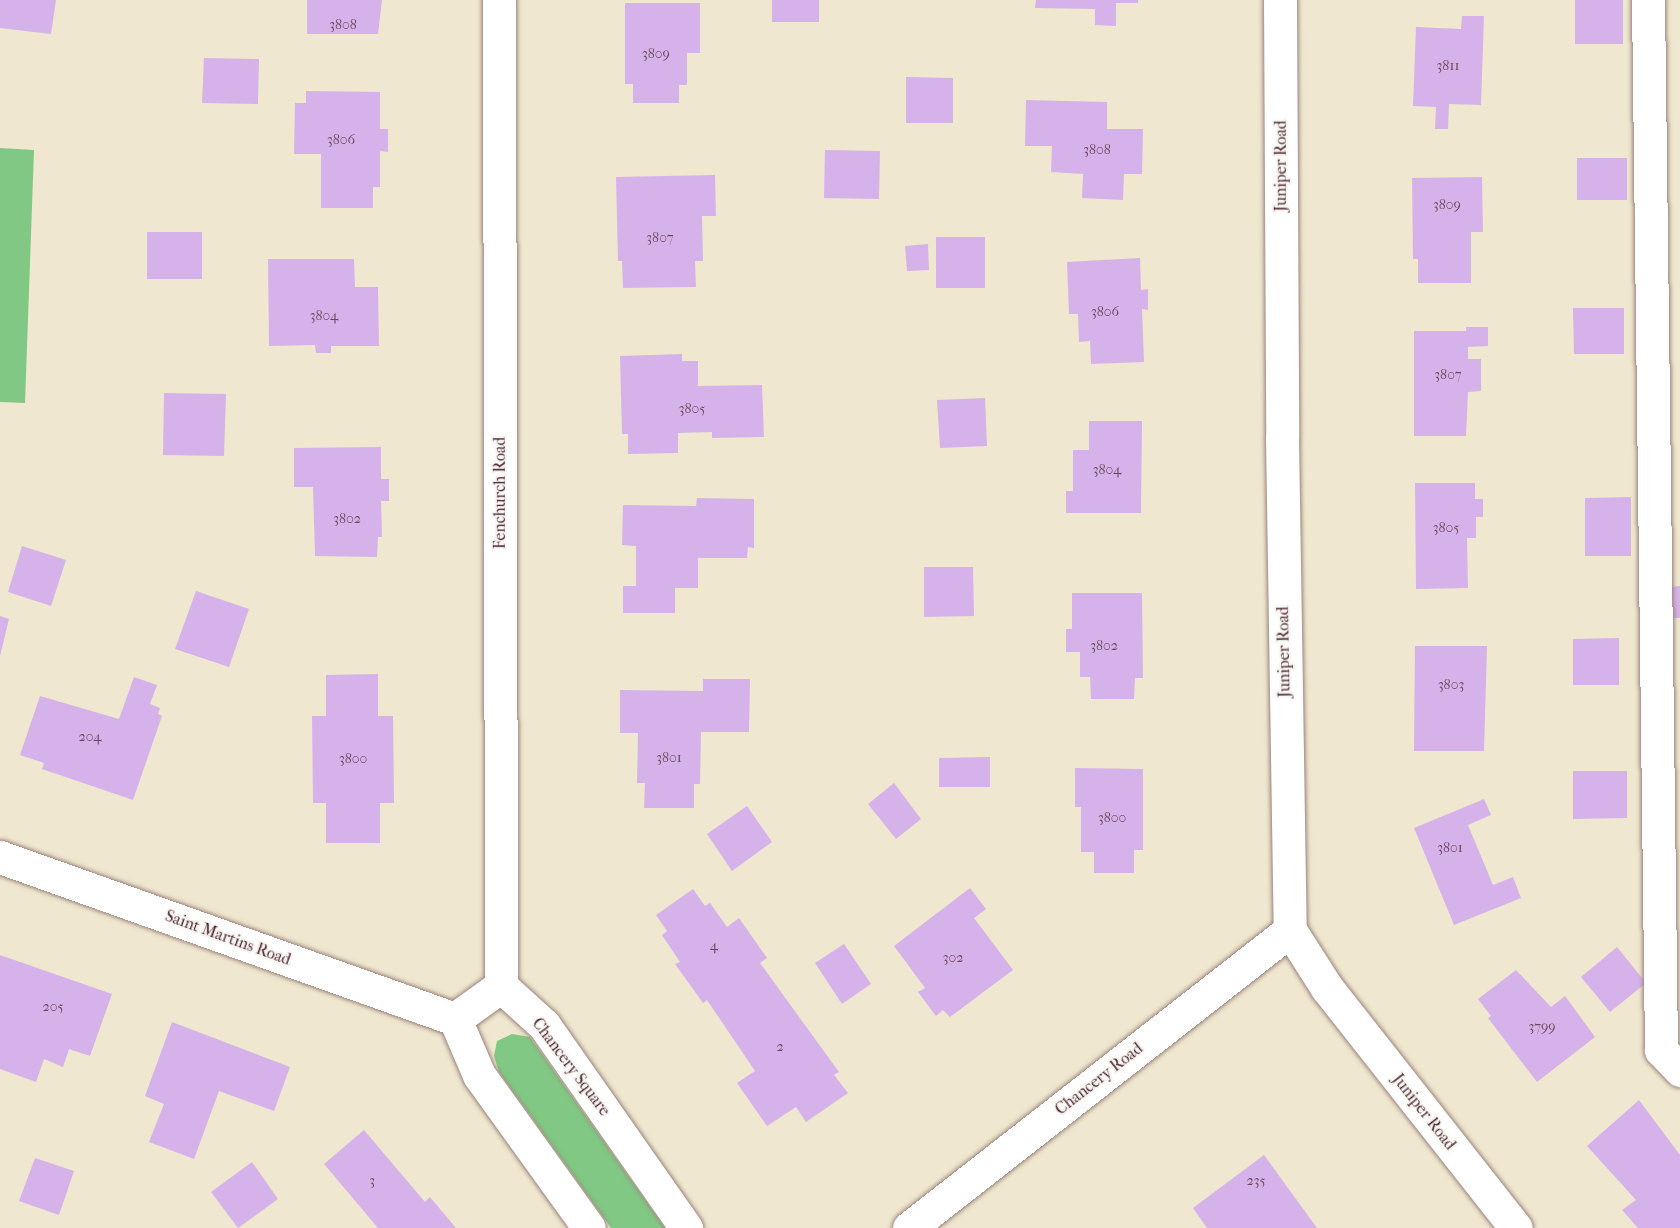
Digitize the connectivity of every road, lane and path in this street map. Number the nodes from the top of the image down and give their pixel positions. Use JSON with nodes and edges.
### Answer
{"nodes":[{"id":1,"x":499,"y":0,"type":"edge"},
{"id":2,"x":1280,"y":0,"type":"edge"},
{"id":3,"x":1648,"y":0,"type":"edge"},
{"id":4,"x":0,"y":857,"type":"edge"},
{"id":5,"x":1290,"y":930,"type":"junction"},
{"id":6,"x":501,"y":986,"type":"junction"},
{"id":7,"x":455,"y":1019,"type":"junction"},
{"id":8,"x":1680,"y":1070,"type":"edge"},
{"id":9,"x":590,"y":1228,"type":"edge"},
{"id":10,"x":686,"y":1228,"type":"edge"},
{"id":11,"x":909,"y":1228,"type":"edge"},
{"id":12,"x":1516,"y":1228,"type":"edge"}],
"edges":[{"from":1,"to":6,"type":"street","name":"Fenchurch Road"},
{"from":2,"to":5,"type":"street","name":"Juniper Road"},
{"from":3,"to":8,"type":"street"},
{"from":4,"to":7,"type":"street","name":"Saint Martins Road"},
{"from":5,"to":11,"type":"street","name":"Chancery Road"},
{"from":5,"to":12,"type":"street","name":"Juniper Road"},
{"from":6,"to":7,"type":"street"},
{"from":6,"to":10,"type":"street","name":"Chancery Square"},
{"from":7,"to":9,"type":"street"}]}
